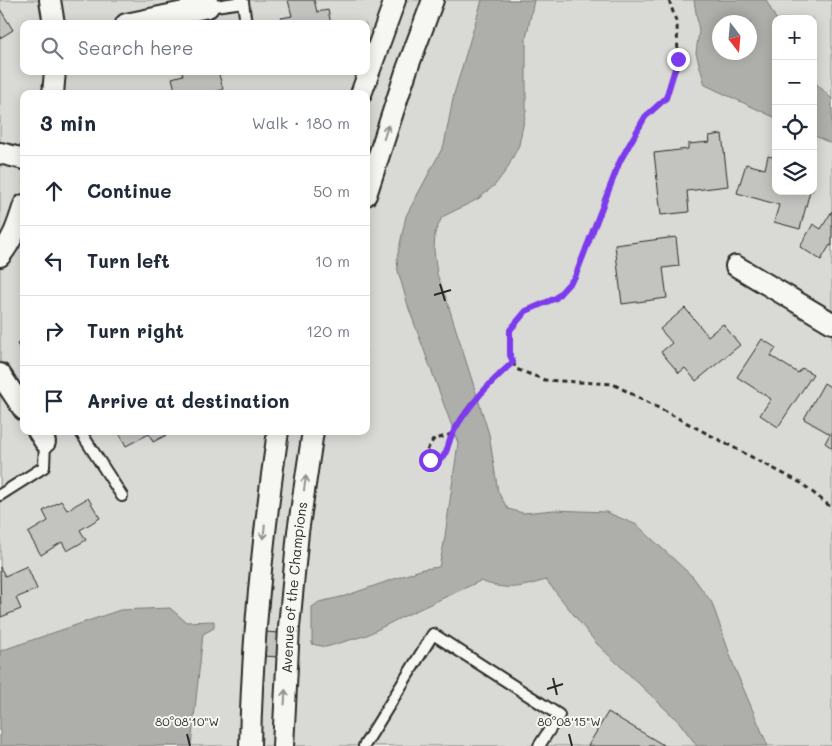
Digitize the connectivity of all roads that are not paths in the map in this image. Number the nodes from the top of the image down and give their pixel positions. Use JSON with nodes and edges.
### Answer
{"nodes":[{"id":1,"x":50,"y":0,"type":"edge"},
{"id":2,"x":395,"y":0,"type":"edge"},
{"id":3,"x":433,"y":0,"type":"edge"},
{"id":4,"x":208,"y":4,"type":"edge"},
{"id":5,"x":53,"y":20,"type":"edge"},
{"id":6,"x":142,"y":20,"type":"edge"},
{"id":7,"x":245,"y":20,"type":"edge"},
{"id":8,"x":370,"y":69,"type":"edge"},
{"id":9,"x":55,"y":75,"type":"edge"},
{"id":10,"x":368,"y":75,"type":"edge"},
{"id":11,"x":53,"y":90,"type":"edge"},
{"id":12,"x":362,"y":90,"type":"edge"},
{"id":13,"x":0,"y":153,"type":"edge"},
{"id":14,"x":20,"y":158,"type":"edge"},
{"id":15,"x":370,"y":183,"type":"edge"},
{"id":16,"x":20,"y":218,"type":"edge"},
{"id":17,"x":0,"y":256,"type":"edge"},
{"id":18,"x":736,"y":266,"type":"dead end"},
{"id":19,"x":832,"y":323,"type":"edge"},
{"id":20,"x":0,"y":374,"type":"edge"},
{"id":21,"x":20,"y":404,"type":"edge"},
{"id":22,"x":45,"y":435,"type":"edge"},
{"id":23,"x":83,"y":435,"type":"edge"},
{"id":24,"x":277,"y":435,"type":"edge"},
{"id":25,"x":312,"y":435,"type":"edge"},
{"id":26,"x":0,"y":495,"type":"edge"},
{"id":27,"x":122,"y":496,"type":"dead end"},
{"id":28,"x":250,"y":746,"type":"edge"},
{"id":29,"x":283,"y":746,"type":"edge"},
{"id":30,"x":364,"y":746,"type":"edge"},
{"id":31,"x":539,"y":746,"type":"edge"}],
"edges":[{"from":1,"to":5,"type":"street"},
{"from":2,"to":8,"type":"street"},
{"from":15,"to":3,"type":"street","one_way":true},
{"from":4,"to":6,"type":"street"},
{"from":4,"to":7,"type":"lane"},
{"from":9,"to":11,"type":"street"},
{"from":10,"to":12,"type":"street"},
{"from":13,"to":14,"type":"street"},
{"from":16,"to":17,"type":"street"},
{"from":18,"to":19,"type":"street"},
{"from":20,"to":21,"type":"street"},
{"from":22,"to":26,"type":"lane"},
{"from":23,"to":27,"type":"lane"},
{"from":24,"to":28,"type":"street","one_way":true},
{"from":29,"to":25,"type":"street","name":"Avenue of the Champions","one_way":true},
{"from":30,"to":31,"type":"lane"}]}
